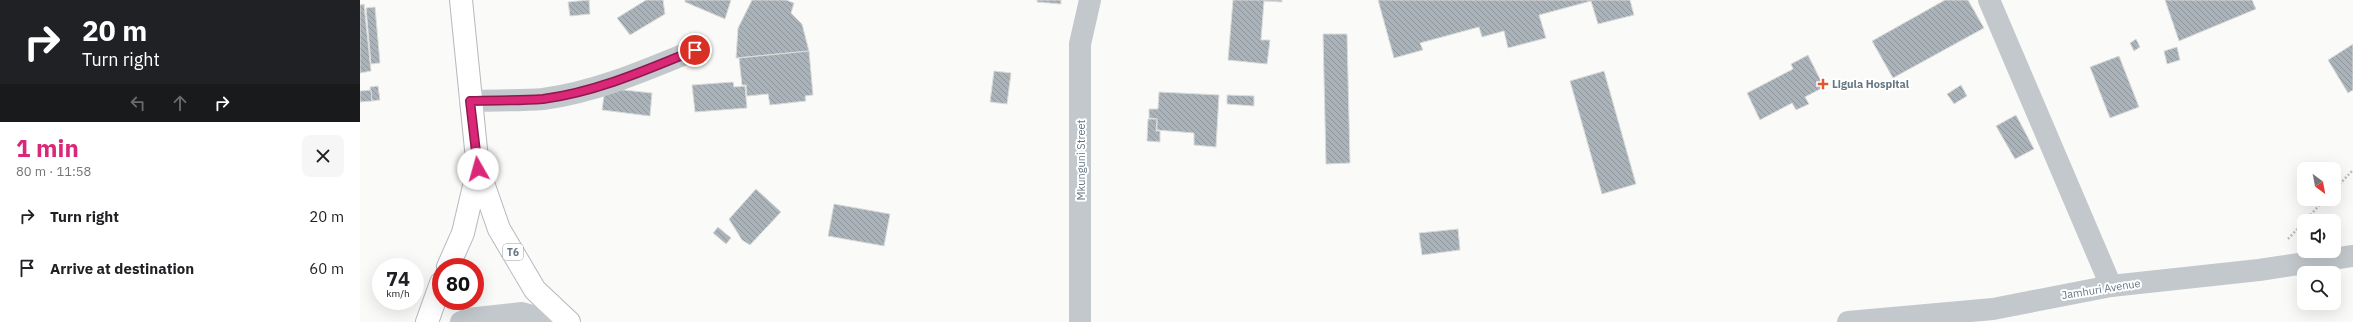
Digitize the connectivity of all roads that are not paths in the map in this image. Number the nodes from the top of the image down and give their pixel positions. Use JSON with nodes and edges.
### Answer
{"nodes":[{"id":1,"x":461,"y":0,"type":"edge"},
{"id":2,"x":1090,"y":0,"type":"edge"},
{"id":3,"x":1989,"y":0,"type":"edge"},
{"id":4,"x":695,"y":50,"type":"dead end"},
{"id":5,"x":470,"y":101,"type":"junction"},
{"id":6,"x":478,"y":169,"type":"junction"},
{"id":7,"x":2353,"y":256,"type":"edge"},
{"id":8,"x":452,"y":258,"type":"edge"},
{"id":9,"x":2111,"y":286,"type":"junction"},
{"id":10,"x":432,"y":306,"type":"edge"},
{"id":11,"x":426,"y":322,"type":"edge"},
{"id":12,"x":461,"y":322,"type":"edge"},
{"id":13,"x":554,"y":322,"type":"edge"},
{"id":14,"x":569,"y":322,"type":"edge"},
{"id":15,"x":1080,"y":322,"type":"edge"},
{"id":16,"x":1848,"y":322,"type":"edge"}],
"edges":[{"from":1,"to":5,"type":"highway","number":"T6"},
{"from":2,"to":15,"type":"street","name":"Mkunguni Street"},
{"from":3,"to":9,"type":"street"},
{"from":4,"to":5,"type":"street"},
{"from":5,"to":6,"type":"highway","number":"T6"},
{"from":6,"to":8,"type":"highway","number":"T6"},
{"from":6,"to":14,"type":"highway","number":"T6"},
{"from":7,"to":9,"type":"street","name":"Jamhuri Avenue"},
{"from":9,"to":16,"type":"street","name":"Jamhuri Avenue"},
{"from":10,"to":11,"type":"highway"},
{"from":12,"to":13,"type":"street"}]}
